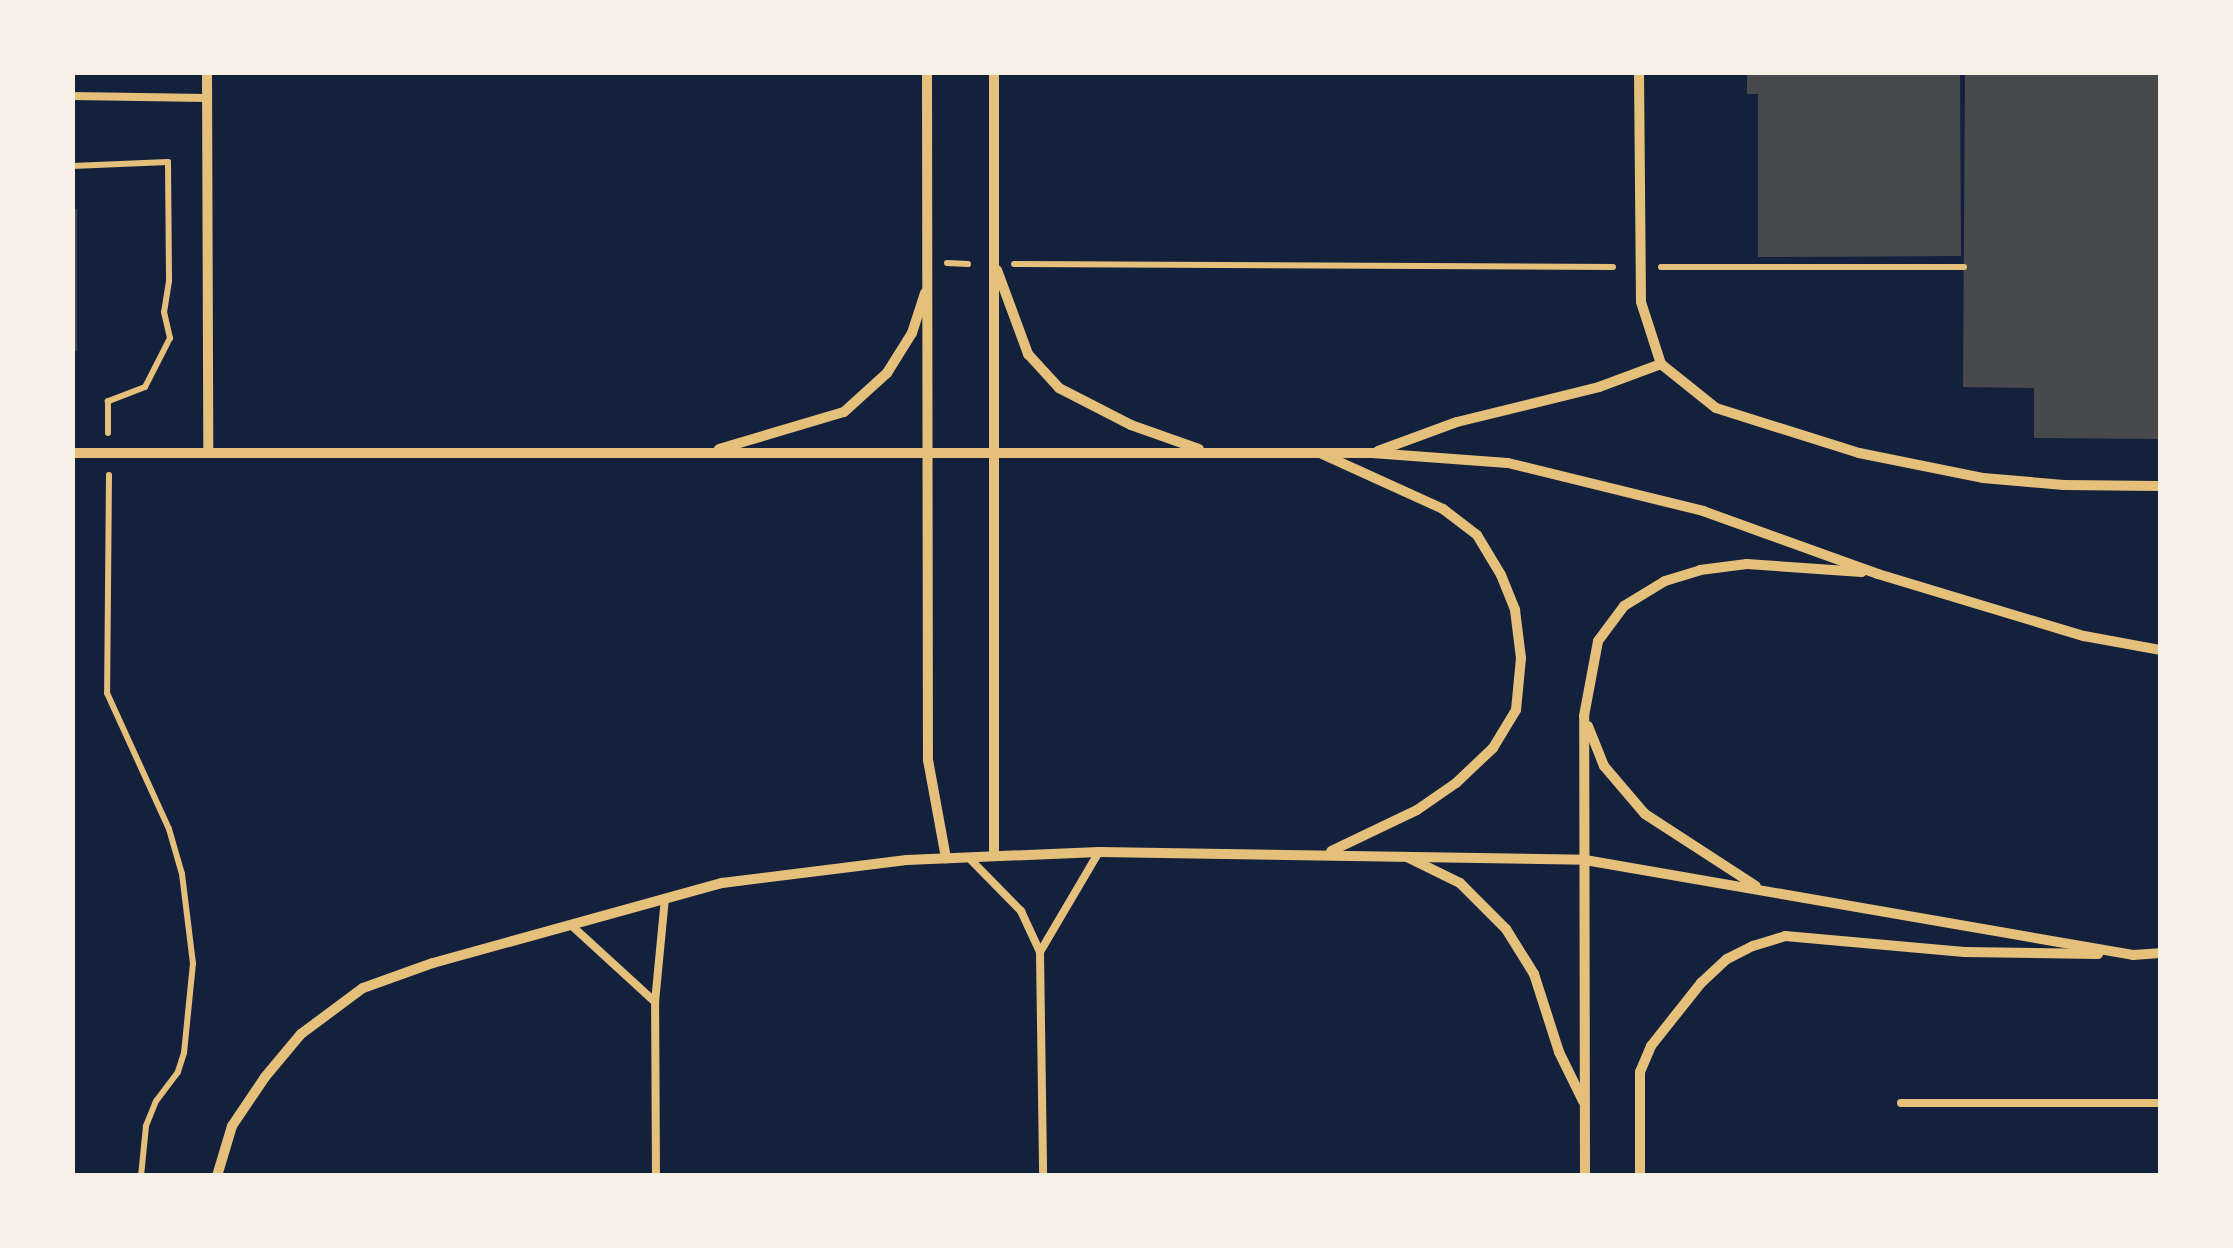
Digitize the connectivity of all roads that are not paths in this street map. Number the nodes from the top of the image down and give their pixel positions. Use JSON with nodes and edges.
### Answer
{"nodes":[{"id":1,"x":206,"y":72,"type":"edge"},
{"id":2,"x":927,"y":72,"type":"edge"},
{"id":3,"x":994,"y":72,"type":"edge"},
{"id":4,"x":1640,"y":72,"type":"edge"},
{"id":5,"x":72,"y":96,"type":"edge"},
{"id":6,"x":206,"y":98,"type":"junction"},
{"id":7,"x":995,"y":264,"type":"junction"},
{"id":8,"x":928,"y":282,"type":"junction"},
{"id":9,"x":1661,"y":364,"type":"junction"},
{"id":10,"x":72,"y":453,"type":"edge"},
{"id":11,"x":929,"y":453,"type":"junction"},
{"id":12,"x":995,"y":453,"type":"junction"},
{"id":13,"x":1209,"y":453,"type":"junction"},
{"id":14,"x":1319,"y":453,"type":"junction"},
{"id":15,"x":1372,"y":453,"type":"junction"},
{"id":16,"x":208,"y":454,"type":"junction"},
{"id":17,"x":702,"y":454,"type":"junction"},
{"id":18,"x":2160,"y":486,"type":"edge"},
{"id":19,"x":1878,"y":574,"type":"junction"},
{"id":20,"x":2160,"y":650,"type":"edge"},
{"id":21,"x":1584,"y":716,"type":"junction"},
{"id":22,"x":1098,"y":852,"type":"junction"},
{"id":23,"x":1326,"y":854,"type":"junction"},
{"id":24,"x":1402,"y":854,"type":"junction"},
{"id":25,"x":994,"y":856,"type":"junction"},
{"id":26,"x":968,"y":857,"type":"junction"},
{"id":27,"x":946,"y":858,"type":"junction"},
{"id":28,"x":1586,"y":860,"type":"junction"},
{"id":29,"x":1763,"y":890,"type":"junction"},
{"id":30,"x":665,"y":899,"type":"junction"},
{"id":31,"x":571,"y":924,"type":"junction"},
{"id":32,"x":1040,"y":952,"type":"junction"},
{"id":33,"x":2160,"y":953,"type":"edge"},
{"id":34,"x":2133,"y":955,"type":"junction"},
{"id":35,"x":655,"y":1002,"type":"junction"},
{"id":36,"x":1900,"y":1103,"type":"dead end"},
{"id":37,"x":2160,"y":1103,"type":"edge"},
{"id":38,"x":1586,"y":1106,"type":"junction"},
{"id":39,"x":217,"y":1176,"type":"edge"},
{"id":40,"x":656,"y":1176,"type":"edge"},
{"id":41,"x":1043,"y":1176,"type":"edge"},
{"id":42,"x":1585,"y":1176,"type":"edge"},
{"id":43,"x":1640,"y":1176,"type":"edge"}],
"edges":[{"from":1,"to":6,"type":"street"},
{"from":2,"to":8,"type":"street"},
{"from":3,"to":7,"type":"street"},
{"from":4,"to":9,"type":"street"},
{"from":5,"to":6,"type":"lane"},
{"from":6,"to":16,"type":"street"},
{"from":7,"to":12,"type":"street"},
{"from":7,"to":13,"type":"street"},
{"from":8,"to":11,"type":"street"},
{"from":8,"to":17,"type":"street"},
{"from":9,"to":15,"type":"street"},
{"from":9,"to":18,"type":"street"},
{"from":10,"to":16,"type":"street"},
{"from":11,"to":12,"type":"street"},
{"from":11,"to":17,"type":"street"},
{"from":11,"to":27,"type":"street"},
{"from":12,"to":13,"type":"street"},
{"from":12,"to":25,"type":"street"},
{"from":13,"to":14,"type":"street"},
{"from":14,"to":15,"type":"street"},
{"from":14,"to":23,"type":"street"},
{"from":15,"to":19,"type":"street"},
{"from":16,"to":17,"type":"street"},
{"from":19,"to":20,"type":"street"},
{"from":19,"to":21,"type":"street"},
{"from":21,"to":28,"type":"street"},
{"from":21,"to":29,"type":"street"},
{"from":22,"to":23,"type":"street"},
{"from":22,"to":25,"type":"street"},
{"from":22,"to":32,"type":"lane"},
{"from":23,"to":24,"type":"street"},
{"from":24,"to":28,"type":"street"},
{"from":24,"to":38,"type":"street"},
{"from":25,"to":26,"type":"street"},
{"from":26,"to":27,"type":"street"},
{"from":26,"to":32,"type":"lane"},
{"from":27,"to":30,"type":"street"},
{"from":28,"to":29,"type":"street"},
{"from":28,"to":38,"type":"street"},
{"from":29,"to":34,"type":"street"},
{"from":30,"to":31,"type":"street"},
{"from":30,"to":35,"type":"lane"},
{"from":31,"to":35,"type":"lane"},
{"from":31,"to":39,"type":"street"},
{"from":32,"to":41,"type":"lane"},
{"from":33,"to":34,"type":"street"},
{"from":34,"to":43,"type":"street"},
{"from":35,"to":40,"type":"lane"},
{"from":36,"to":37,"type":"lane"},
{"from":38,"to":42,"type":"street"}]}
